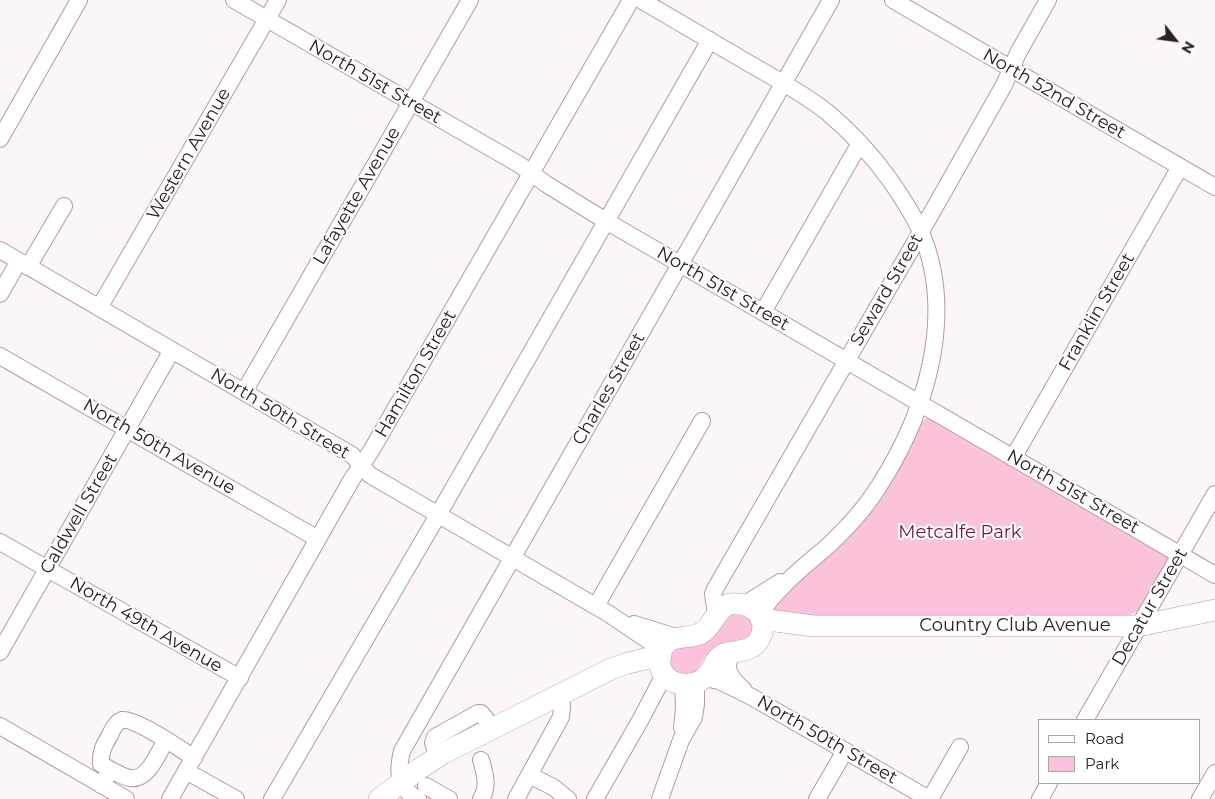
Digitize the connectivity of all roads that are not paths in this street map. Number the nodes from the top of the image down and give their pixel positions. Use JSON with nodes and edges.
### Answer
{"nodes":[{"id":1,"x":80,"y":0,"type":"edge"},
{"id":2,"x":234,"y":0,"type":"edge"},
{"id":3,"x":278,"y":0,"type":"edge"},
{"id":4,"x":470,"y":0,"type":"edge"},
{"id":5,"x":631,"y":0,"type":"edge"},
{"id":6,"x":640,"y":0,"type":"edge"},
{"id":7,"x":831,"y":0,"type":"edge"},
{"id":8,"x":893,"y":0,"type":"edge"},
{"id":9,"x":1048,"y":0,"type":"edge"},
{"id":10,"x":267,"y":19,"type":"junction"},
{"id":11,"x":710,"y":40,"type":"junction"},
{"id":12,"x":1011,"y":69,"type":"junction"},
{"id":13,"x":783,"y":83,"type":"junction"},
{"id":14,"x":411,"y":103,"type":"junction"},
{"id":15,"x":0,"y":139,"type":"edge"},
{"id":16,"x":860,"y":143,"type":"junction"},
{"id":17,"x":1180,"y":167,"type":"junction"},
{"id":18,"x":531,"y":174,"type":"junction"},
{"id":19,"x":1215,"y":187,"type":"edge"},
{"id":20,"x":64,"y":206,"type":"dead end"},
{"id":21,"x":606,"y":221,"type":"junction"},
{"id":22,"x":921,"y":231,"type":"junction"},
{"id":23,"x":0,"y":250,"type":"edge"},
{"id":24,"x":23,"y":264,"type":"junction"},
{"id":25,"x":680,"y":264,"type":"junction"},
{"id":26,"x":0,"y":294,"type":"edge"},
{"id":27,"x":99,"y":308,"type":"junction"},
{"id":28,"x":763,"y":312,"type":"junction"},
{"id":29,"x":172,"y":350,"type":"junction"},
{"id":30,"x":0,"y":356,"type":"edge"},
{"id":31,"x":847,"y":361,"type":"junction"},
{"id":32,"x":244,"y":392,"type":"junction"},
{"id":33,"x":920,"y":403,"type":"junction"},
{"id":34,"x":702,"y":421,"type":"dead end"},
{"id":35,"x":127,"y":430,"type":"junction"},
{"id":36,"x":1013,"y":458,"type":"junction"},
{"id":37,"x":361,"y":465,"type":"junction"},
{"id":38,"x":1215,"y":494,"type":"edge"},
{"id":39,"x":438,"y":515,"type":"junction"},
{"id":40,"x":318,"y":538,"type":"junction"},
{"id":41,"x":0,"y":542,"type":"edge"},
{"id":42,"x":1180,"y":554,"type":"junction"},
{"id":43,"x":512,"y":558,"type":"junction"},
{"id":44,"x":48,"y":569,"type":"junction"},
{"id":45,"x":1215,"y":575,"type":"edge"},
{"id":46,"x":722,"y":578,"type":"junction"},
{"id":47,"x":602,"y":610,"type":"junction"},
{"id":48,"x":751,"y":610,"type":"junction"},
{"id":49,"x":1215,"y":610,"type":"edge"},
{"id":50,"x":716,"y":614,"type":"junction"},
{"id":51,"x":813,"y":626,"type":"junction"},
{"id":52,"x":1138,"y":626,"type":"junction"},
{"id":53,"x":757,"y":642,"type":"junction"},
{"id":54,"x":0,"y":652,"type":"edge"},
{"id":55,"x":733,"y":652,"type":"junction"},
{"id":56,"x":676,"y":669,"type":"junction"},
{"id":57,"x":240,"y":678,"type":"junction"},
{"id":58,"x":560,"y":695,"type":"junction"},
{"id":59,"x":750,"y":696,"type":"junction"},
{"id":60,"x":1086,"y":719,"type":"edge"},
{"id":61,"x":0,"y":726,"type":"edge"},
{"id":62,"x":166,"y":740,"type":"junction"},
{"id":63,"x":960,"y":747,"type":"dead end"},
{"id":64,"x":845,"y":751,"type":"junction"},
{"id":65,"x":481,"y":760,"type":"dead end"},
{"id":66,"x":190,"y":764,"type":"junction"},
{"id":67,"x":111,"y":770,"type":"junction"},
{"id":68,"x":1215,"y":773,"type":"edge"},
{"id":69,"x":529,"y":775,"type":"junction"},
{"id":70,"x":1048,"y":784,"type":"edge"},
{"id":71,"x":102,"y":785,"type":"junction"},
{"id":72,"x":412,"y":792,"type":"edge"},
{"id":73,"x":126,"y":799,"type":"edge"},
{"id":74,"x":170,"y":799,"type":"edge"},
{"id":75,"x":236,"y":799,"type":"edge"},
{"id":76,"x":272,"y":799,"type":"edge"},
{"id":77,"x":378,"y":799,"type":"edge"},
{"id":78,"x":449,"y":799,"type":"edge"},
{"id":79,"x":481,"y":799,"type":"edge"},
{"id":80,"x":516,"y":799,"type":"edge"},
{"id":81,"x":568,"y":799,"type":"edge"},
{"id":82,"x":595,"y":799,"type":"edge"},
{"id":83,"x":660,"y":799,"type":"edge"},
{"id":84,"x":817,"y":799,"type":"edge"},
{"id":85,"x":930,"y":799,"type":"edge"},
{"id":86,"x":1040,"y":799,"type":"edge"},
{"id":87,"x":1200,"y":799,"type":"edge"}],
"edges":[{"from":1,"to":15,"type":"street"},
{"from":2,"to":10,"type":"street","name":"North 51st Street"},
{"from":3,"to":10,"type":"street","name":"Western Avenue"},
{"from":4,"to":14,"type":"street","name":"Lafayette Avenue"},
{"from":5,"to":18,"type":"street","name":"Hamilton Street"},
{"from":6,"to":11,"type":"street"},
{"from":7,"to":13,"type":"street","name":"Charles Street"},
{"from":8,"to":12,"type":"street","name":"North 52nd Street"},
{"from":9,"to":12,"type":"street","name":"Seward Street"},
{"from":10,"to":14,"type":"street","name":"North 51st Street"},
{"from":10,"to":27,"type":"street","name":"Western Avenue"},
{"from":11,"to":13,"type":"street"},
{"from":11,"to":21,"type":"street"},
{"from":12,"to":17,"type":"street","name":"North 52nd Street"},
{"from":12,"to":22,"type":"street","name":"Seward Street"},
{"from":13,"to":16,"type":"street"},
{"from":13,"to":25,"type":"street","name":"Charles Street"},
{"from":14,"to":18,"type":"street","name":"North 51st Street"},
{"from":14,"to":32,"type":"street","name":"Lafayette Avenue"},
{"from":16,"to":22,"type":"street"},
{"from":16,"to":28,"type":"street"},
{"from":17,"to":19,"type":"street","name":"North 52nd Street"},
{"from":17,"to":36,"type":"street","name":"Franklin Street"},
{"from":18,"to":21,"type":"street","name":"North 51st Street"},
{"from":18,"to":37,"type":"street","name":"Hamilton Street"},
{"from":20,"to":24,"type":"street"},
{"from":21,"to":25,"type":"street","name":"North 51st Street"},
{"from":21,"to":39,"type":"street"},
{"from":22,"to":31,"type":"street","name":"Seward Street"},
{"from":22,"to":33,"type":"street"},
{"from":23,"to":24,"type":"street","name":"North 50th Street"},
{"from":24,"to":26,"type":"street"},
{"from":24,"to":27,"type":"street","name":"North 50th Street"},
{"from":25,"to":28,"type":"street","name":"North 51st Street"},
{"from":25,"to":43,"type":"street","name":"Charles Street"},
{"from":27,"to":29,"type":"street","name":"North 50th Street"},
{"from":28,"to":31,"type":"street","name":"North 51st Street"},
{"from":29,"to":32,"type":"street","name":"North 50th Street"},
{"from":29,"to":35,"type":"street","name":"Caldwell Street"},
{"from":30,"to":35,"type":"street","name":"North 50th Avenue"},
{"from":31,"to":33,"type":"street","name":"North 51st Street"},
{"from":31,"to":46,"type":"street","name":"Seward Street"},
{"from":32,"to":37,"type":"street","name":"North 50th Street"},
{"from":33,"to":36,"type":"street","name":"North 51st Street"},
{"from":33,"to":48,"type":"street"},
{"from":34,"to":47,"type":"street"},
{"from":35,"to":40,"type":"street","name":"North 50th Avenue"},
{"from":35,"to":44,"type":"street","name":"Caldwell Street"},
{"from":36,"to":42,"type":"street","name":"North 51st Street"},
{"from":37,"to":39,"type":"street","name":"North 50th Street"},
{"from":37,"to":40,"type":"street","name":"Hamilton Street"},
{"from":38,"to":42,"type":"street","name":"Decatur Street"},
{"from":39,"to":43,"type":"street","name":"North 50th Street"},
{"from":39,"to":76,"type":"street"},
{"from":40,"to":57,"type":"street","name":"Hamilton Street"},
{"from":41,"to":44,"type":"street","name":"North 49th Avenue"},
{"from":42,"to":45,"type":"street","name":"North 51st Street"},
{"from":42,"to":52,"type":"street","name":"Decatur Street"},
{"from":43,"to":47,"type":"street","name":"North 50th Street"},
{"from":43,"to":72,"type":"street","name":"Charles Street"},
{"from":44,"to":54,"type":"street","name":"Caldwell Street"},
{"from":44,"to":57,"type":"street","name":"North 49th Avenue"},
{"from":46,"to":48,"type":"street"},
{"from":46,"to":50,"type":"street","name":"Seward Street"},
{"from":47,"to":56,"type":"street","name":"North 50th Street"},
{"from":48,"to":50,"type":"main road"},
{"from":48,"to":51,"type":"main road","name":"Country Club Avenue"},
{"from":48,"to":53,"type":"main road"},
{"from":49,"to":52,"type":"main road","name":"Country Club Avenue"},
{"from":50,"to":56,"type":"main road"},
{"from":51,"to":52,"type":"main road","name":"Country Club Avenue"},
{"from":51,"to":53,"type":"main road","name":"Country Club Avenue"},
{"from":52,"to":60,"type":"street","name":"Decatur Street"},
{"from":53,"to":55,"type":"main road","name":"Country Club Avenue"},
{"from":55,"to":56,"type":"main road","name":"Country Club Avenue"},
{"from":55,"to":59,"type":"street","name":"North 50th Street"},
{"from":56,"to":58,"type":"main road"},
{"from":56,"to":59,"type":"street","name":"North 50th Street"},
{"from":56,"to":82,"type":"street"},
{"from":56,"to":83,"type":"street"},
{"from":57,"to":66,"type":"street","name":"Hamilton Street"},
{"from":58,"to":69,"type":"street"},
{"from":58,"to":72,"type":"main road"},
{"from":59,"to":64,"type":"street","name":"North 50th Street"},
{"from":61,"to":71,"type":"street"},
{"from":62,"to":66,"type":"street"},
{"from":62,"to":67,"type":"street"},
{"from":62,"to":67,"type":"street"},
{"from":63,"to":85,"type":"street"},
{"from":64,"to":84,"type":"street"},
{"from":64,"to":85,"type":"street","name":"North 50th Street"},
{"from":65,"to":79,"type":"street"},
{"from":66,"to":74,"type":"street","name":"Hamilton Street"},
{"from":66,"to":75,"type":"street"},
{"from":67,"to":71,"type":"street"},
{"from":68,"to":87,"type":"street"},
{"from":69,"to":80,"type":"street"},
{"from":69,"to":81,"type":"street"},
{"from":70,"to":86,"type":"street"},
{"from":71,"to":73,"type":"street"},
{"from":72,"to":77,"type":"main road"},
{"from":72,"to":78,"type":"street"}]}
